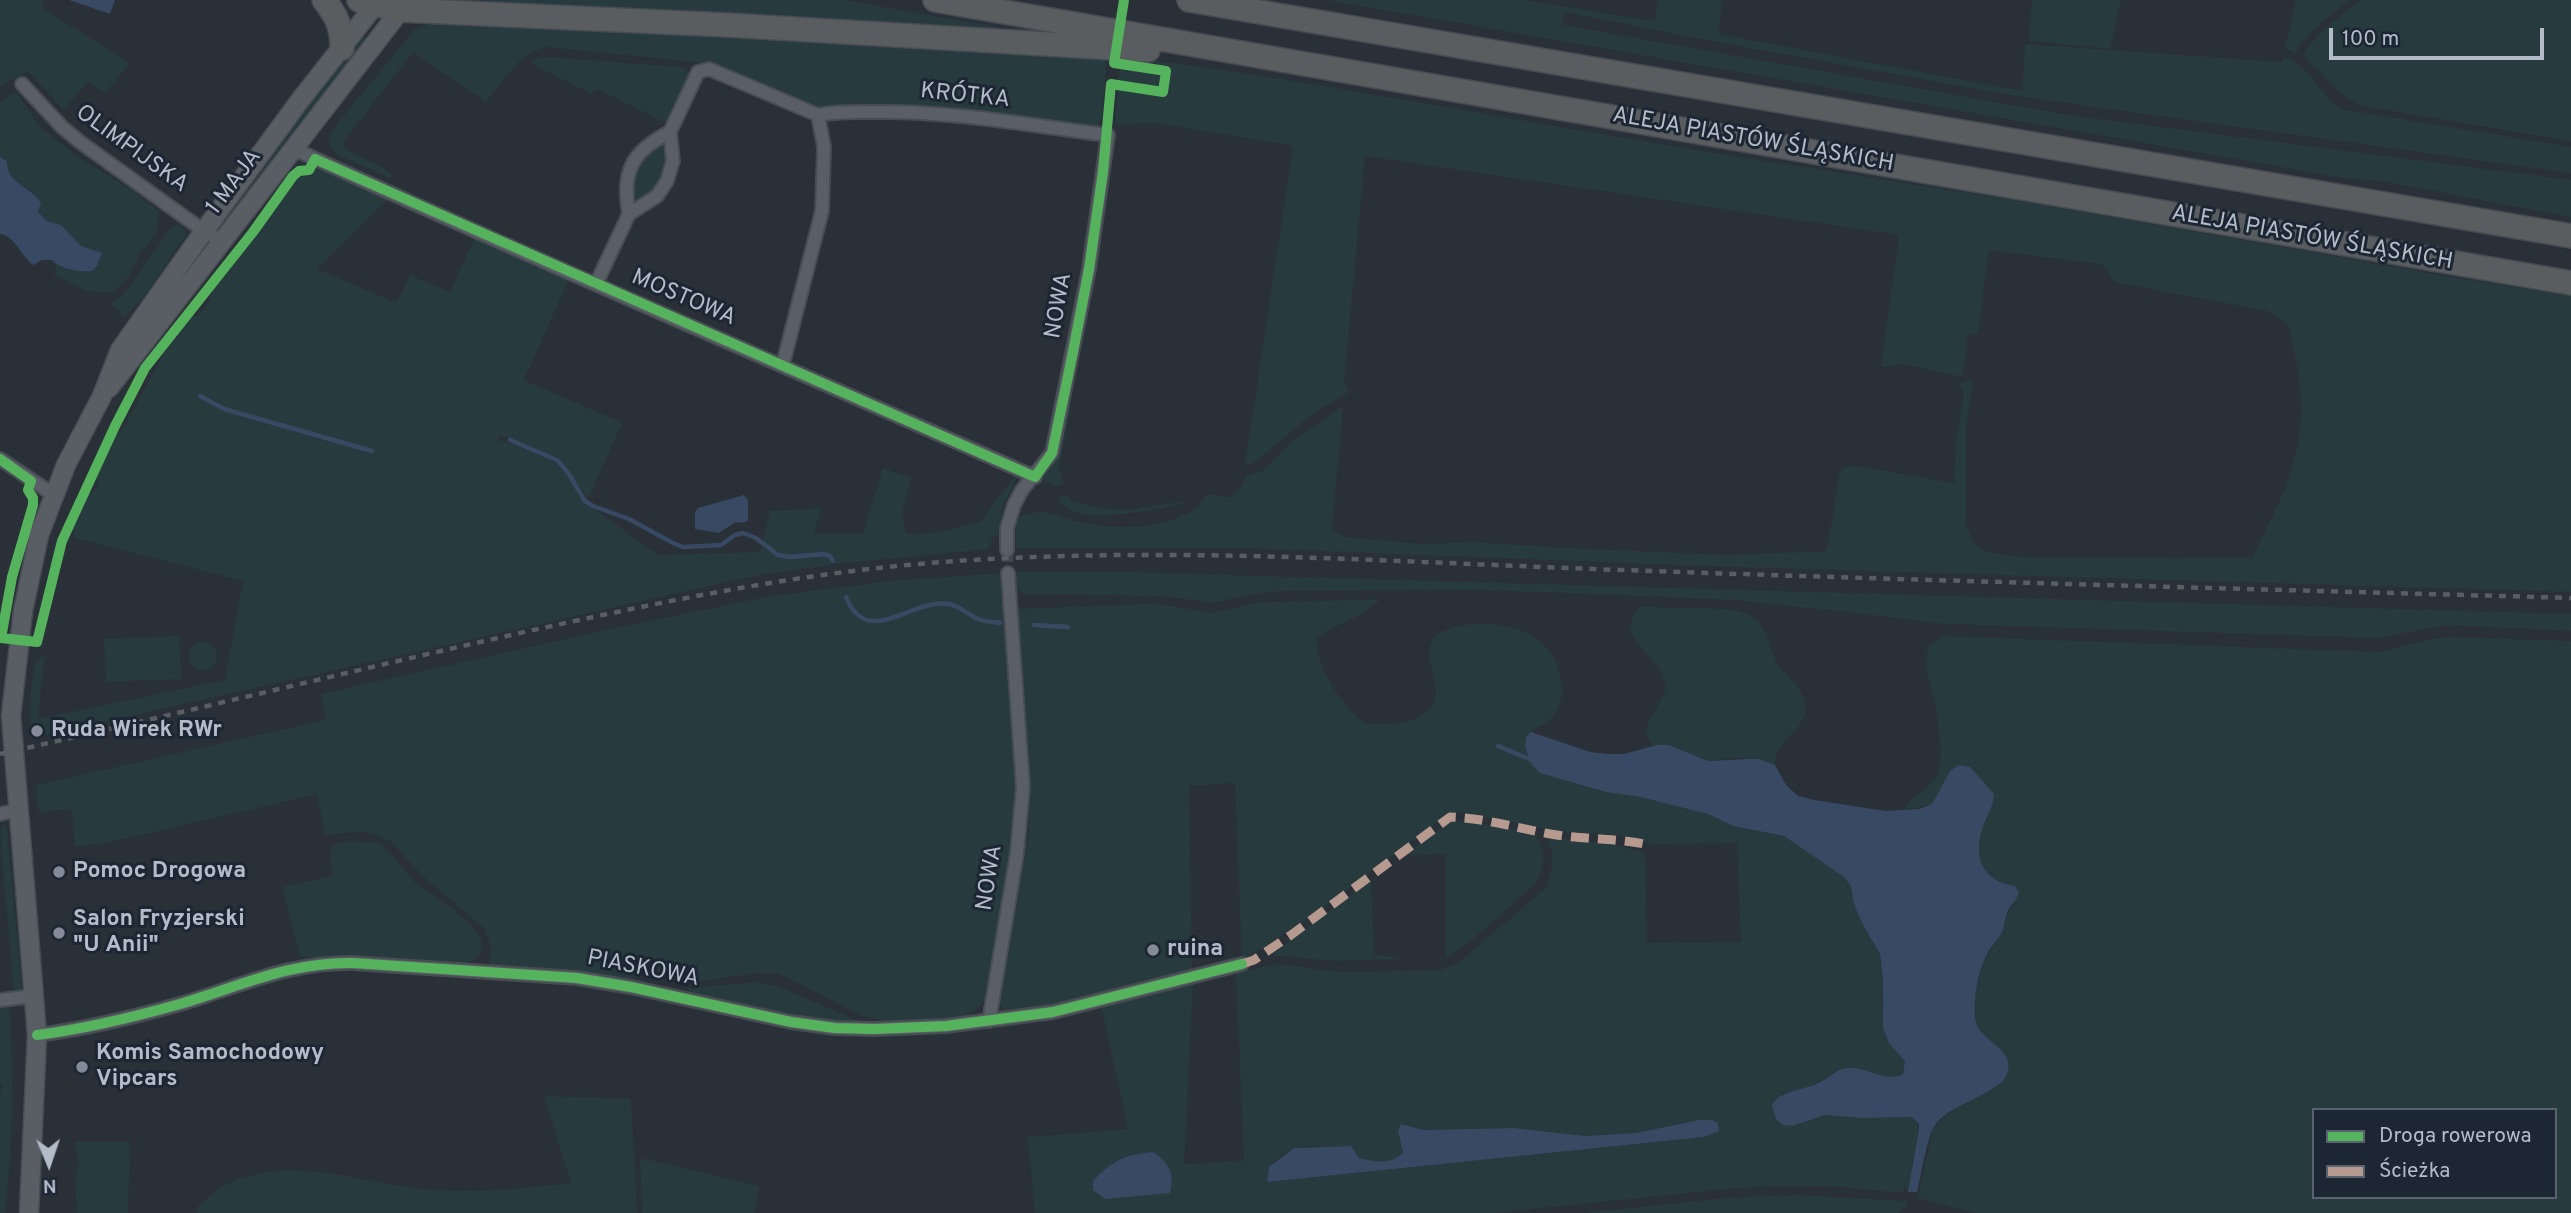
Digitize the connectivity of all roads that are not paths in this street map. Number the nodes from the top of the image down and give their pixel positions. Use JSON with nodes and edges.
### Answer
{"nodes":[{"id":1,"x":324,"y":0,"type":"edge"},
{"id":2,"x":936,"y":0,"type":"edge"},
{"id":3,"x":1189,"y":0,"type":"edge"},
{"id":4,"x":1236,"y":0,"type":"edge"},
{"id":5,"x":371,"y":2,"type":"edge"},
{"id":6,"x":404,"y":5,"type":"edge"},
{"id":7,"x":1293,"y":17,"type":"junction"},
{"id":8,"x":342,"y":48,"type":"junction"},
{"id":9,"x":1290,"y":60,"type":"junction"},
{"id":10,"x":22,"y":84,"type":"dead end"},
{"id":11,"x":818,"y":115,"type":"junction"},
{"id":12,"x":670,"y":132,"type":"junction"},
{"id":13,"x":1108,"y":135,"type":"joint"},
{"id":14,"x":292,"y":148,"type":"junction"},
{"id":15,"x":629,"y":214,"type":"junction"},
{"id":16,"x":204,"y":230,"type":"junction"},
{"id":17,"x":2571,"y":236,"type":"edge"},
{"id":18,"x":222,"y":241,"type":"junction"},
{"id":19,"x":2571,"y":283,"type":"edge"},
{"id":20,"x":596,"y":284,"type":"junction"},
{"id":21,"x":783,"y":364,"type":"junction"},
{"id":22,"x":102,"y":396,"type":"junction"},
{"id":23,"x":0,"y":459,"type":"edge"},
{"id":24,"x":1035,"y":477,"type":"junction"},
{"id":25,"x":54,"y":495,"type":"junction"},
{"id":26,"x":1007,"y":550,"type":"tunnel mouth"},
{"id":27,"x":1008,"y":573,"type":"tunnel mouth"},
{"id":28,"x":6,"y":716,"type":"edge"},
{"id":29,"x":19,"y":810,"type":"junction"},
{"id":30,"x":0,"y":814,"type":"edge"},
{"id":31,"x":1242,"y":964,"type":"dead end"},
{"id":32,"x":34,"y":996,"type":"junction"},
{"id":33,"x":0,"y":1000,"type":"edge"},
{"id":34,"x":989,"y":1021,"type":"junction"},
{"id":35,"x":37,"y":1035,"type":"junction"},
{"id":36,"x":29,"y":1213,"type":"edge"}],
"edges":[{"from":1,"to":8,"type":"highway"},
{"from":2,"to":9,"type":"highway","name":"ALEJA PIASTÓW ŚLĄSKICH"},
{"from":3,"to":7,"type":"highway","name":"ALEJA PIASTÓW ŚLĄSKICH"},
{"from":4,"to":7,"type":"highway"},
{"from":5,"to":6,"type":"highway"},
{"from":5,"to":8,"type":"main road","name":"1 MAJA"},
{"from":6,"to":9,"type":"highway"},
{"from":6,"to":14,"type":"main road","name":"1 MAJA"},
{"from":7,"to":17,"type":"highway","name":"ALEJA PIASTÓW ŚLĄSKICH"},
{"from":8,"to":16,"type":"main road","name":"1 MAJA"},
{"from":9,"to":19,"type":"highway","name":"ALEJA PIASTÓW ŚLĄSKICH"},
{"from":10,"to":16,"type":"street","name":"OLIMPIJSKA"},
{"from":11,"to":12,"type":"street"},
{"from":11,"to":13,"type":"street","name":"KRÓTKA"},
{"from":11,"to":21,"type":"street"},
{"from":12,"to":15,"type":"street"},
{"from":12,"to":15,"type":"street"},
{"from":13,"to":24,"type":"street","name":"NOWA"},
{"from":14,"to":18,"type":"main road","name":"1 MAJA"},
{"from":14,"to":20,"type":"street","name":"MOSTOWA"},
{"from":15,"to":20,"type":"street"},
{"from":16,"to":18,"type":"street","name":"OLIMPIJSKA"},
{"from":16,"to":22,"type":"main road","name":"1 MAJA"},
{"from":18,"to":22,"type":"main road","name":"1 MAJA"},
{"from":20,"to":21,"type":"street","name":"MOSTOWA"},
{"from":21,"to":24,"type":"street","name":"MOSTOWA"},
{"from":22,"to":25,"type":"main road","name":"1 MAJA"},
{"from":23,"to":25,"type":"street"},
{"from":24,"to":26,"type":"street","name":"NOWA"},
{"from":25,"to":28,"type":"main road","name":"1 MAJA"},
{"from":27,"to":34,"type":"street","name":"NOWA"},
{"from":28,"to":29,"type":"main road","name":"1 MAJA"},
{"from":29,"to":30,"type":"street"},
{"from":29,"to":32,"type":"main road","name":"1 MAJA"},
{"from":31,"to":34,"type":"street","name":"PIASKOWA"},
{"from":32,"to":33,"type":"street"},
{"from":32,"to":35,"type":"main road","name":"1 MAJA"},
{"from":34,"to":35,"type":"street","name":"PIASKOWA"},
{"from":35,"to":36,"type":"main road","name":"1 MAJA"}]}
